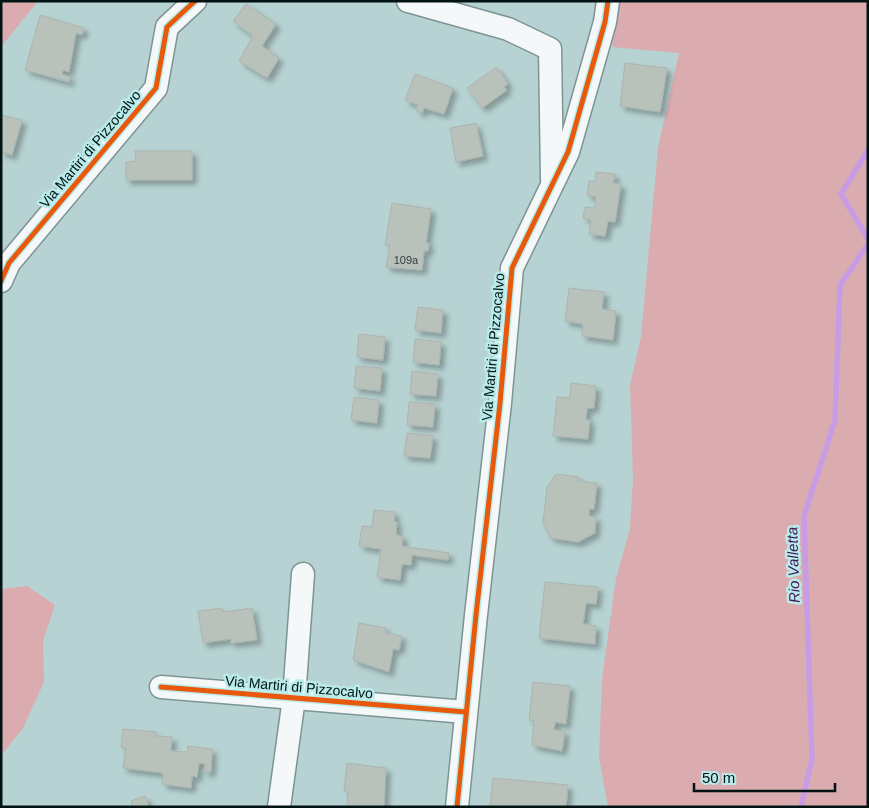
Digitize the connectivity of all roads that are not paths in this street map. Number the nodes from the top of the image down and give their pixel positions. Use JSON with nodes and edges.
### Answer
{"nodes":[{"id":1,"x":195,"y":1,"type":"edge"},
{"id":2,"x":408,"y":1,"type":"edge"},
{"id":3,"x":608,"y":1,"type":"edge"},
{"id":4,"x":552,"y":185,"type":"junction"},
{"id":5,"x":1,"y":281,"type":"edge"},
{"id":6,"x":303,"y":574,"type":"dead end"},
{"id":7,"x":161,"y":687,"type":"dead end"},
{"id":8,"x":294,"y":698,"type":"junction"},
{"id":9,"x":466,"y":712,"type":"junction"},
{"id":10,"x":279,"y":807,"type":"edge"},
{"id":11,"x":457,"y":807,"type":"edge"}],
"edges":[{"from":1,"to":5,"type":"street","name":"Via Martiri di Pizzocalvo"},
{"from":2,"to":4,"type":"street","name":"Via Martiri di Pizzocalvo"},
{"from":3,"to":4,"type":"street","name":"Via Martiri di Pizzocalvo"},
{"from":4,"to":9,"type":"street","name":"Via Martiri di Pizzocalvo"},
{"from":6,"to":8,"type":"street","name":"Via Martiri di Pizzocalvo"},
{"from":7,"to":8,"type":"street","name":"Via Martiri di Pizzocalvo"},
{"from":8,"to":9,"type":"street","name":"Via Martiri di Pizzocalvo"},
{"from":8,"to":10,"type":"street","name":"Via Martiri di Pizzocalvo"},
{"from":9,"to":11,"type":"street","name":"Via Martiri di Pizzocalvo"}]}
